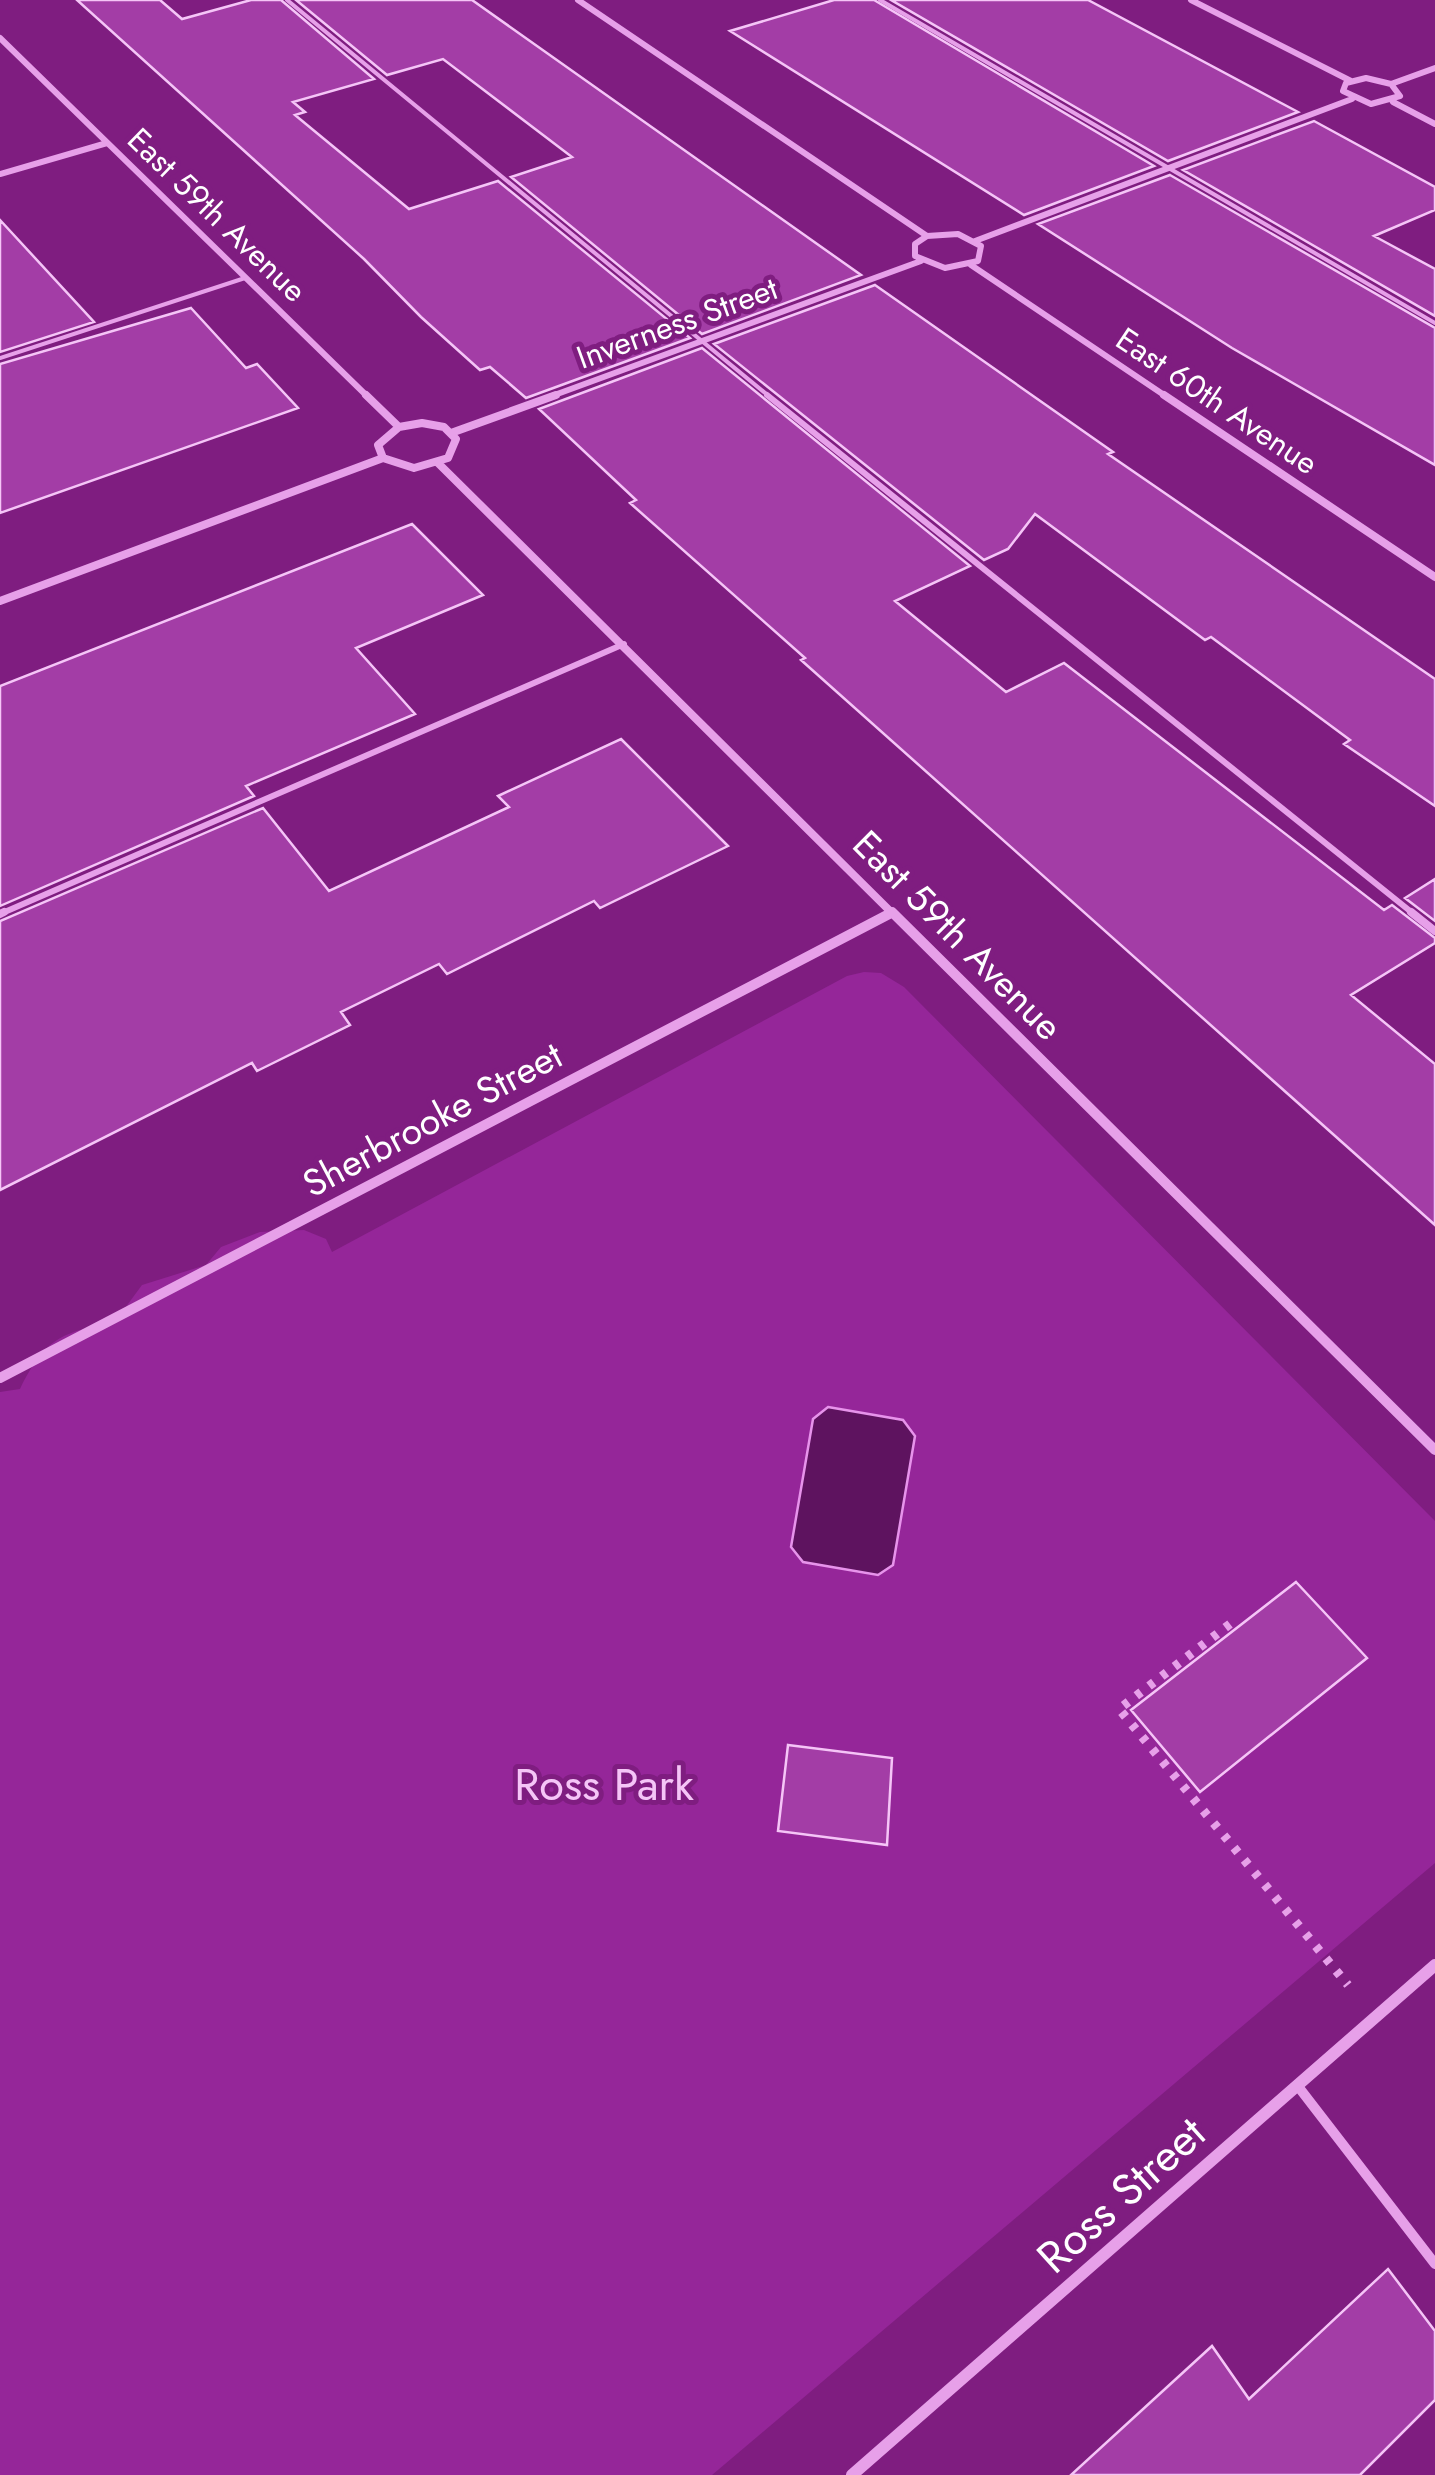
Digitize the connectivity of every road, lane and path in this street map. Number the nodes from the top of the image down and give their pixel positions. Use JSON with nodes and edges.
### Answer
{"nodes":[{"id":1,"x":287,"y":0,"type":"edge"},
{"id":2,"x":578,"y":0,"type":"edge"},
{"id":3,"x":880,"y":0,"type":"edge"},
{"id":4,"x":1191,"y":0,"type":"edge"},
{"id":5,"x":0,"y":38,"type":"edge"},
{"id":6,"x":1435,"y":68,"type":"edge"},
{"id":7,"x":1351,"y":81,"type":"junction"},
{"id":8,"x":1391,"y":84,"type":"junction"},
{"id":9,"x":1352,"y":98,"type":"junction"},
{"id":10,"x":1393,"y":102,"type":"junction"},
{"id":11,"x":1435,"y":124,"type":"edge"},
{"id":12,"x":107,"y":143,"type":"junction"},
{"id":13,"x":1167,"y":168,"type":"junction"},
{"id":14,"x":0,"y":174,"type":"edge"},
{"id":15,"x":926,"y":236,"type":"junction"},
{"id":16,"x":976,"y":240,"type":"junction"},
{"id":17,"x":921,"y":261,"type":"junction"},
{"id":18,"x":971,"y":265,"type":"junction"},
{"id":19,"x":245,"y":278,"type":"junction"},
{"id":20,"x":1435,"y":323,"type":"edge"},
{"id":21,"x":700,"y":341,"type":"junction"},
{"id":22,"x":0,"y":358,"type":"edge"},
{"id":23,"x":398,"y":427,"type":"junction"},
{"id":24,"x":452,"y":432,"type":"junction"},
{"id":25,"x":383,"y":458,"type":"junction"},
{"id":26,"x":438,"y":463,"type":"junction"},
{"id":27,"x":1435,"y":577,"type":"edge"},
{"id":28,"x":0,"y":601,"type":"edge"},
{"id":29,"x":624,"y":644,"type":"junction"},
{"id":30,"x":891,"y":913,"type":"junction"},
{"id":31,"x":0,"y":914,"type":"edge"},
{"id":32,"x":1435,"y":931,"type":"edge"},
{"id":33,"x":0,"y":1378,"type":"edge"},
{"id":34,"x":1435,"y":1450,"type":"edge"},
{"id":35,"x":1230,"y":1624,"type":"dead end"},
{"id":36,"x":1435,"y":1965,"type":"edge"},
{"id":37,"x":1374,"y":2016,"type":"junction"},
{"id":38,"x":1297,"y":2085,"type":"junction"},
{"id":39,"x":1435,"y":2264,"type":"edge"},
{"id":40,"x":852,"y":2475,"type":"edge"}],
"edges":[{"from":1,"to":21,"type":"lane"},
{"from":2,"to":15,"type":"street"},
{"from":3,"to":13,"type":"lane"},
{"from":4,"to":7,"type":"street"},
{"from":5,"to":12,"type":"street","name":"East 59th Avenue"},
{"from":6,"to":8,"type":"street"},
{"from":7,"to":8,"type":"street"},
{"from":7,"to":9,"type":"street"},
{"from":8,"to":10,"type":"street"},
{"from":9,"to":10,"type":"street"},
{"from":9,"to":13,"type":"street"},
{"from":10,"to":11,"type":"street"},
{"from":12,"to":14,"type":"street"},
{"from":12,"to":19,"type":"street","name":"East 59th Avenue"},
{"from":13,"to":16,"type":"street"},
{"from":13,"to":20,"type":"lane"},
{"from":15,"to":16,"type":"street"},
{"from":15,"to":17,"type":"street"},
{"from":16,"to":18,"type":"street"},
{"from":17,"to":18,"type":"street"},
{"from":17,"to":21,"type":"street","name":"Inverness Street"},
{"from":18,"to":27,"type":"street","name":"East 60th Avenue"},
{"from":19,"to":22,"type":"lane"},
{"from":19,"to":23,"type":"street","name":"East 59th Avenue"},
{"from":21,"to":24,"type":"street","name":"Inverness Street"},
{"from":21,"to":32,"type":"lane"},
{"from":23,"to":24,"type":"street"},
{"from":23,"to":25,"type":"street"},
{"from":24,"to":26,"type":"street"},
{"from":25,"to":26,"type":"street"},
{"from":25,"to":28,"type":"street"},
{"from":26,"to":29,"type":"street","name":"East 59th Avenue"},
{"from":29,"to":30,"type":"street","name":"East 59th Avenue"},
{"from":29,"to":31,"type":"lane"},
{"from":30,"to":33,"type":"street","name":"Sherbrooke Street"},
{"from":30,"to":34,"type":"street","name":"East 59th Avenue"},
{"from":35,"to":37,"type":"path"},
{"from":36,"to":37,"type":"street","name":"Ross Street"},
{"from":37,"to":38,"type":"street","name":"Ross Street"},
{"from":38,"to":39,"type":"lane"},
{"from":38,"to":40,"type":"street","name":"Ross Street"}]}
